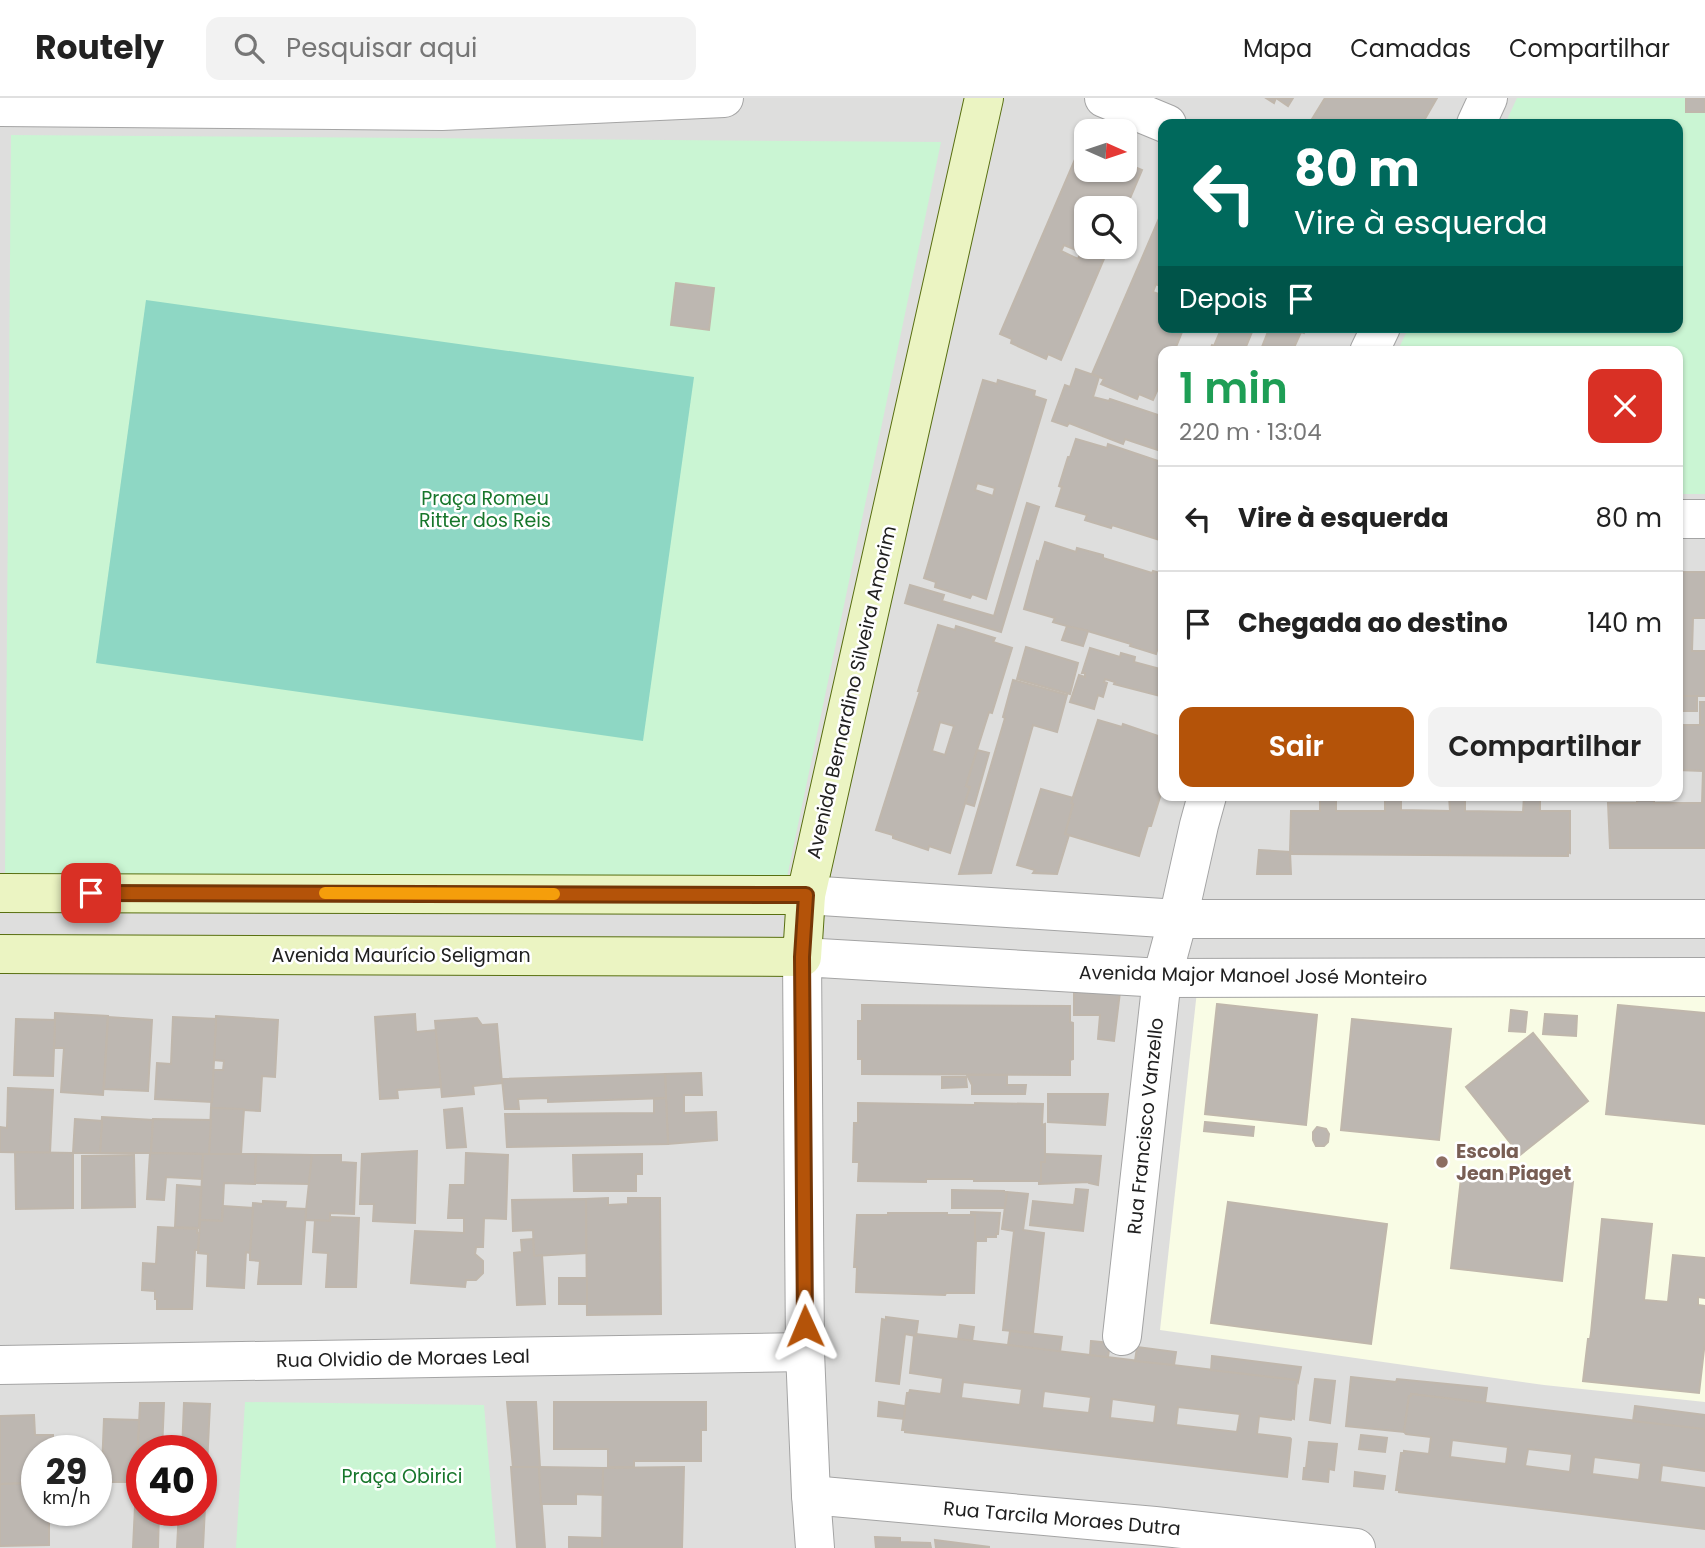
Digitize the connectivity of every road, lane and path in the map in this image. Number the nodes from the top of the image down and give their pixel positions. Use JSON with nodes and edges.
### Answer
{"nodes":[{"id":1,"x":724,"y":98,"type":"edge"},
{"id":2,"x":984,"y":98,"type":"edge"},
{"id":3,"x":1104,"y":98,"type":"edge"},
{"id":4,"x":1488,"y":98,"type":"edge"},
{"id":5,"x":0,"y":107,"type":"edge"},
{"id":6,"x":1478,"y":119,"type":"edge"},
{"id":7,"x":1158,"y":120,"type":"edge"},
{"id":8,"x":1683,"y":519,"type":"edge"},
{"id":9,"x":1705,"y":519,"type":"edge"},
{"id":10,"x":1206,"y":801,"type":"edge"},
{"id":11,"x":0,"y":893,"type":"edge"},
{"id":12,"x":806,"y":895,"type":"junction"},
{"id":13,"x":1178,"y":919,"type":"junction"},
{"id":14,"x":1705,"y":919,"type":"edge"},
{"id":15,"x":0,"y":954,"type":"edge"},
{"id":16,"x":802,"y":957,"type":"junction"},
{"id":17,"x":1705,"y":977,"type":"edge"},
{"id":18,"x":1162,"y":978,"type":"junction"},
{"id":19,"x":1122,"y":1336,"type":"dead end"},
{"id":20,"x":805,"y":1352,"type":"junction"},
{"id":21,"x":0,"y":1365,"type":"edge"},
{"id":22,"x":811,"y":1495,"type":"junction"},
{"id":23,"x":1156,"y":1537,"type":"edge"},
{"id":24,"x":815,"y":1548,"type":"edge"},
{"id":25,"x":1356,"y":1548,"type":"edge"}],
"edges":[{"from":1,"to":5,"type":"street"},
{"from":2,"to":12,"type":"main road","name":"Avenida Bernardino Silveira Amorim"},
{"from":3,"to":7,"type":"street"},
{"from":4,"to":6,"type":"street"},
{"from":8,"to":9,"type":"street"},
{"from":10,"to":13,"type":"street","name":"Rua Francisco Vanzello"},
{"from":11,"to":12,"type":"main road"},
{"from":12,"to":13,"type":"street"},
{"from":12,"to":16,"type":"main road","name":"Avenida Bernardino Silveira Amorim"},
{"from":13,"to":14,"type":"street"},
{"from":13,"to":18,"type":"street","name":"Rua Francisco Vanzello"},
{"from":15,"to":16,"type":"main road","name":"Avenida Maurício Seligman"},
{"from":16,"to":18,"type":"street","name":"Avenida Major Manoel José Monteiro"},
{"from":16,"to":20,"type":"street","name":"Avenida Bernardino Silveira Amorim"},
{"from":17,"to":18,"type":"street","name":"Avenida Major Manoel José Monteiro"},
{"from":18,"to":19,"type":"street","name":"Rua Francisco Vanzello"},
{"from":20,"to":21,"type":"street","name":"Rua Olvidio de Moraes Leal"},
{"from":20,"to":22,"type":"street","name":"Avenida Bernardino Silveira Amorim"},
{"from":22,"to":23,"type":"street","name":"Rua Tarcila Moraes Dutra"},
{"from":22,"to":24,"type":"street","name":"Avenida Bernardino Silveira Amorim"},
{"from":23,"to":25,"type":"street","name":"Rua Tarcila Moraes Dutra"}]}
